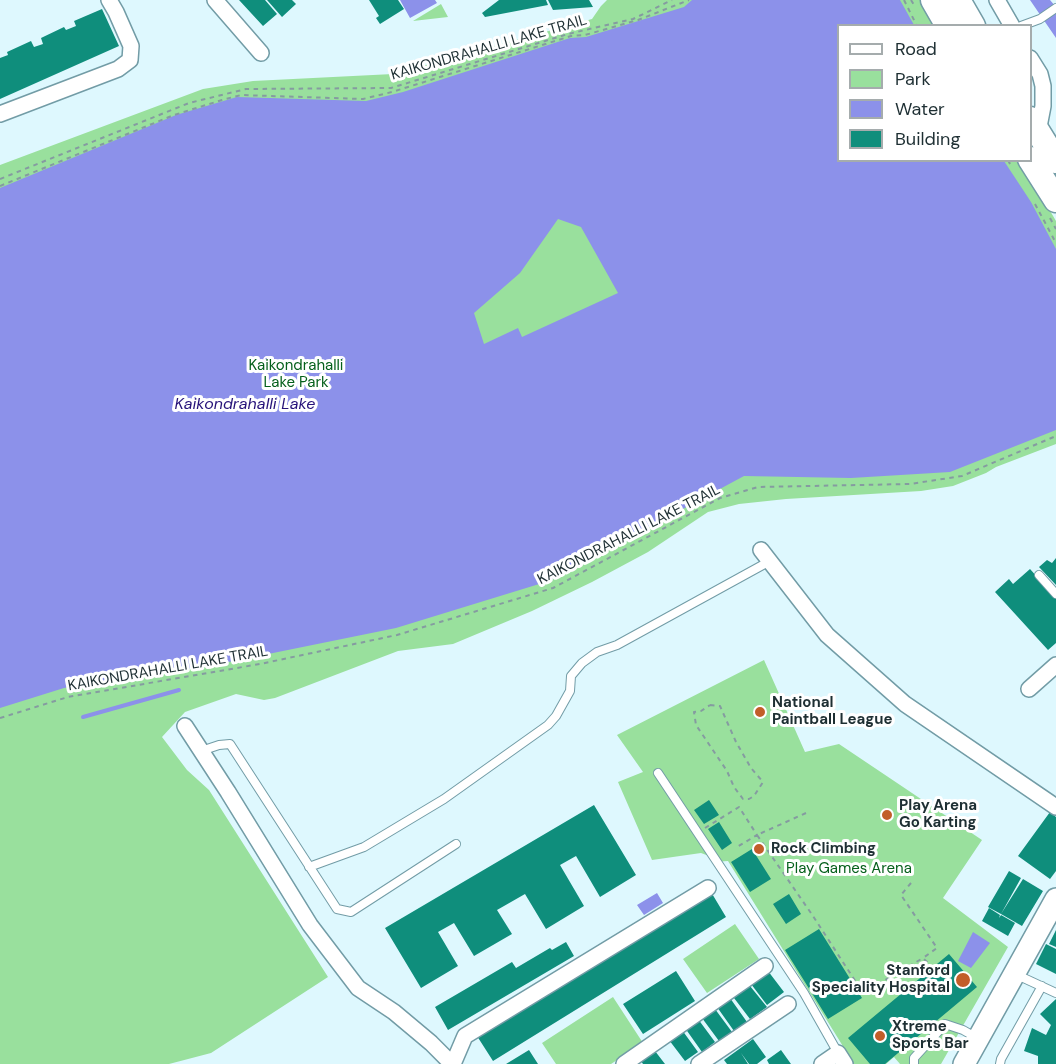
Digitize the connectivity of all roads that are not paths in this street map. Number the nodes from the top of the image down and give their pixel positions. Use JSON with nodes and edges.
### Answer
{"nodes":[{"id":1,"x":109,"y":0,"type":"edge"},
{"id":2,"x":215,"y":0,"type":"edge"},
{"id":3,"x":933,"y":0,"type":"edge"},
{"id":4,"x":958,"y":0,"type":"edge"},
{"id":5,"x":997,"y":0,"type":"edge"},
{"id":6,"x":1056,"y":8,"type":"edge"},
{"id":7,"x":947,"y":24,"type":"edge"},
{"id":8,"x":972,"y":24,"type":"edge"},
{"id":9,"x":1011,"y":24,"type":"edge"},
{"id":10,"x":1026,"y":24,"type":"edge"},
{"id":11,"x":261,"y":53,"type":"dead end"},
{"id":12,"x":1032,"y":61,"type":"edge"},
{"id":13,"x":0,"y":114,"type":"edge"},
{"id":14,"x":1034,"y":126,"type":"edge"},
{"id":15,"x":1056,"y":161,"type":"edge"},
{"id":16,"x":1023,"y":166,"type":"edge"},
{"id":17,"x":1056,"y":200,"type":"edge"},
{"id":18,"x":765,"y":556,"type":"joint"},
{"id":19,"x":1039,"y":575,"type":"dead end"},
{"id":20,"x":1056,"y":594,"type":"edge"},
{"id":21,"x":1056,"y":665,"type":"edge"},
{"id":22,"x":1029,"y":689,"type":"dead end"},
{"id":23,"x":185,"y":726,"type":"dead end"},
{"id":24,"x":201,"y":751,"type":"junction"},
{"id":25,"x":658,"y":773,"type":"dead end"},
{"id":26,"x":1056,"y":807,"type":"edge"},
{"id":27,"x":456,"y":844,"type":"dead end"},
{"id":28,"x":309,"y":867,"type":"junction"},
{"id":29,"x":708,"y":888,"type":"dead end"},
{"id":30,"x":1054,"y":906,"type":"edge"},
{"id":31,"x":765,"y":966,"type":"dead end"},
{"id":32,"x":1014,"y":974,"type":"junction"},
{"id":33,"x":1042,"y":986,"type":"junction"},
{"id":34,"x":1056,"y":993,"type":"edge"},
{"id":35,"x":788,"y":1004,"type":"dead end"},
{"id":36,"x":979,"y":1039,"type":"junction"},
{"id":37,"x":842,"y":1058,"type":"edge"},
{"id":38,"x":1001,"y":1063,"type":"edge"},
{"id":39,"x":453,"y":1064,"type":"edge"},
{"id":40,"x":624,"y":1064,"type":"edge"},
{"id":41,"x":699,"y":1064,"type":"edge"},
{"id":42,"x":822,"y":1064,"type":"edge"},
{"id":43,"x":914,"y":1064,"type":"edge"},
{"id":44,"x":964,"y":1064,"type":"edge"}],
"edges":[{"from":1,"to":13,"type":"street"},
{"from":2,"to":11,"type":"street"},
{"from":3,"to":7,"type":"main road"},
{"from":4,"to":8,"type":"main road"},
{"from":5,"to":9,"type":"street"},
{"from":6,"to":10,"type":"lane"},
{"from":12,"to":14,"type":"street"},
{"from":14,"to":15,"type":"main road"},
{"from":16,"to":17,"type":"main road"},
{"from":18,"to":26,"type":"street"},
{"from":18,"to":28,"type":"lane"},
{"from":19,"to":20,"type":"lane"},
{"from":21,"to":22,"type":"street"},
{"from":23,"to":24,"type":"street"},
{"from":24,"to":28,"type":"lane"},
{"from":24,"to":39,"type":"street"},
{"from":25,"to":37,"type":"lane"},
{"from":27,"to":28,"type":"lane"},
{"from":29,"to":39,"type":"street"},
{"from":30,"to":32,"type":"main road"},
{"from":31,"to":40,"type":"street"},
{"from":32,"to":33,"type":"lane"},
{"from":32,"to":36,"type":"main road"},
{"from":33,"to":34,"type":"lane"},
{"from":33,"to":38,"type":"lane"},
{"from":35,"to":41,"type":"street"},
{"from":36,"to":43,"type":"lane"},
{"from":36,"to":44,"type":"main road"},
{"from":37,"to":42,"type":"street"}]}
